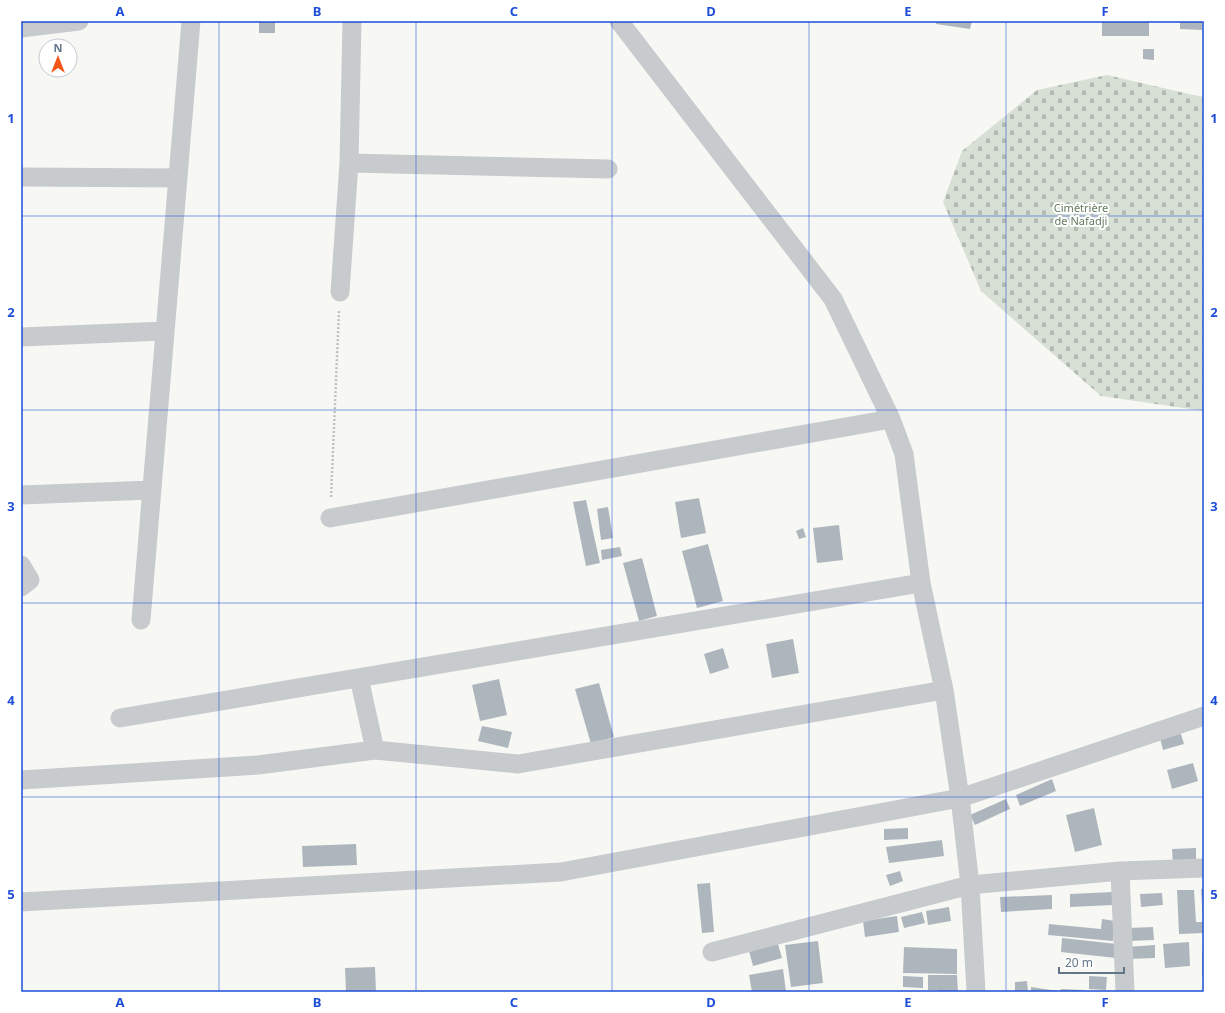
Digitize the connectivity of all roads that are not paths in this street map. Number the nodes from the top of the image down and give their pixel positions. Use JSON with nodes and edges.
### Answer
{"nodes":[{"id":1,"x":79,"y":21,"type":"edge"},
{"id":2,"x":191,"y":21,"type":"edge"},
{"id":3,"x":352,"y":21,"type":"edge"},
{"id":4,"x":619,"y":21,"type":"edge"},
{"id":5,"x":21,"y":28,"type":"edge"},
{"id":6,"x":349,"y":163,"type":"junction"},
{"id":7,"x":608,"y":169,"type":"dead end"},
{"id":8,"x":21,"y":177,"type":"edge"},
{"id":9,"x":178,"y":178,"type":"junction"},
{"id":10,"x":340,"y":292,"type":"road end"},
{"id":11,"x":165,"y":331,"type":"junction"},
{"id":12,"x":21,"y":337,"type":"edge"},
{"id":13,"x":891,"y":419,"type":"junction"},
{"id":14,"x":152,"y":490,"type":"junction"},
{"id":15,"x":21,"y":495,"type":"edge"},
{"id":16,"x":330,"y":518,"type":"road end"},
{"id":17,"x":21,"y":565,"type":"edge"},
{"id":18,"x":921,"y":583,"type":"junction"},
{"id":19,"x":21,"y":587,"type":"edge"},
{"id":20,"x":141,"y":620,"type":"dead end"},
{"id":21,"x":359,"y":678,"type":"junction"},
{"id":22,"x":944,"y":690,"type":"junction"},
{"id":23,"x":1204,"y":716,"type":"edge"},
{"id":24,"x":120,"y":718,"type":"dead end"},
{"id":25,"x":374,"y":750,"type":"junction"},
{"id":26,"x":21,"y":780,"type":"edge"},
{"id":27,"x":960,"y":798,"type":"junction"},
{"id":28,"x":1204,"y":868,"type":"edge"},
{"id":29,"x":1120,"y":871,"type":"junction"},
{"id":30,"x":970,"y":885,"type":"junction"},
{"id":31,"x":21,"y":902,"type":"edge"},
{"id":32,"x":712,"y":952,"type":"dead end"},
{"id":33,"x":976,"y":992,"type":"edge"},
{"id":34,"x":1125,"y":992,"type":"edge"}],
"edges":[{"from":1,"to":5,"type":"street"},
{"from":2,"to":9,"type":"street"},
{"from":3,"to":6,"type":"street"},
{"from":4,"to":13,"type":"street"},
{"from":6,"to":7,"type":"street"},
{"from":6,"to":10,"type":"street"},
{"from":8,"to":9,"type":"street"},
{"from":9,"to":11,"type":"street"},
{"from":11,"to":12,"type":"street"},
{"from":11,"to":14,"type":"street"},
{"from":13,"to":16,"type":"street"},
{"from":13,"to":18,"type":"street"},
{"from":14,"to":15,"type":"street"},
{"from":14,"to":20,"type":"street"},
{"from":17,"to":19,"type":"street"},
{"from":18,"to":21,"type":"street"},
{"from":18,"to":22,"type":"street"},
{"from":21,"to":24,"type":"street"},
{"from":21,"to":25,"type":"street"},
{"from":22,"to":25,"type":"street"},
{"from":22,"to":27,"type":"street"},
{"from":23,"to":27,"type":"street"},
{"from":25,"to":26,"type":"street"},
{"from":27,"to":30,"type":"street"},
{"from":27,"to":31,"type":"street"},
{"from":28,"to":29,"type":"street"},
{"from":29,"to":30,"type":"street"},
{"from":29,"to":34,"type":"street"},
{"from":30,"to":32,"type":"street"},
{"from":30,"to":33,"type":"street"}]}
